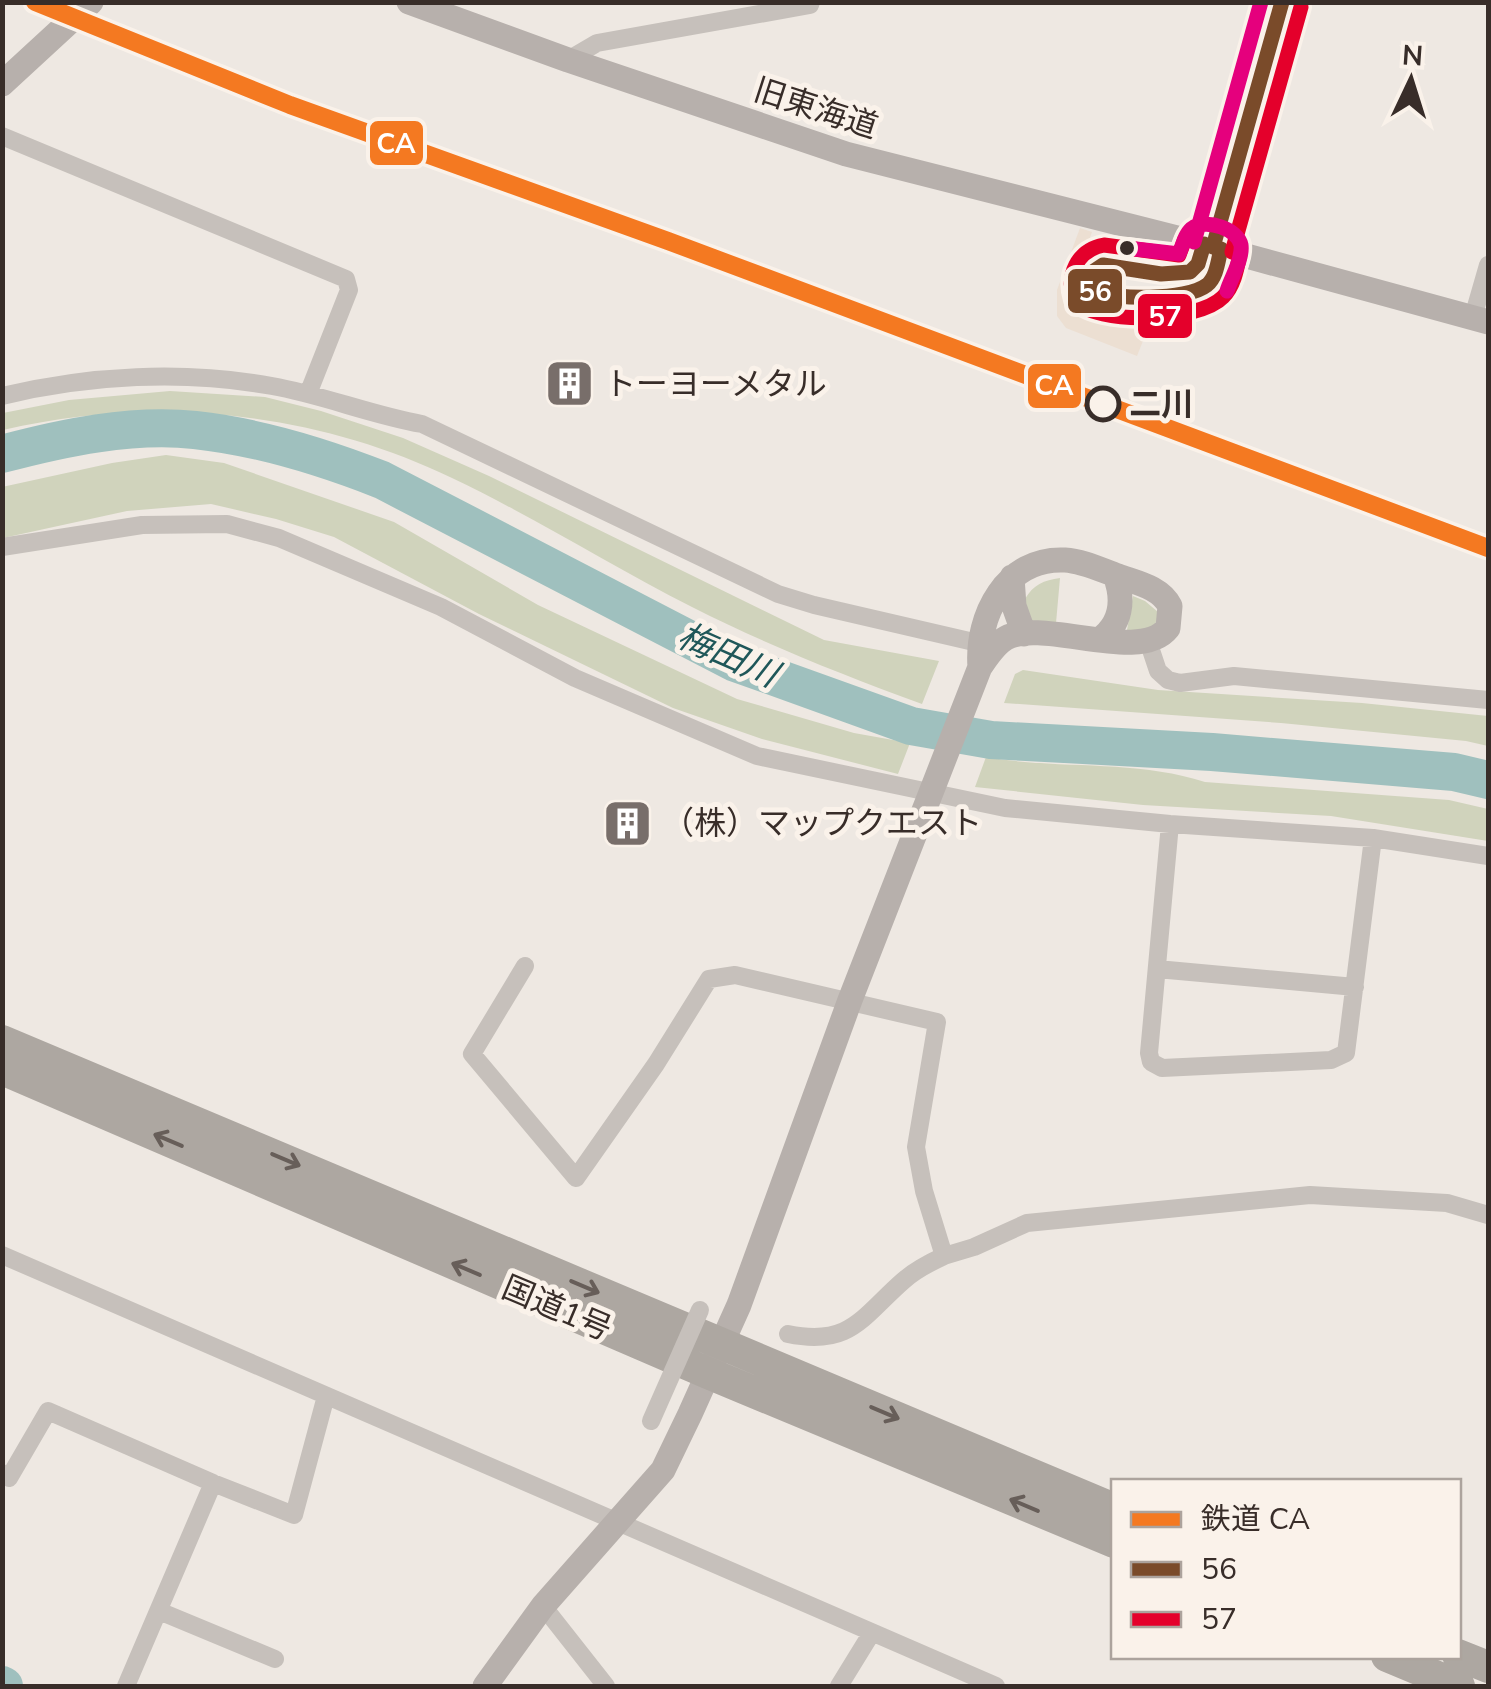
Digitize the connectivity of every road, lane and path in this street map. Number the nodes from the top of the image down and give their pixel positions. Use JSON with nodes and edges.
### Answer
{"nodes":[{"id":1,"x":91,"y":2,"type":"edge"},
{"id":2,"x":409,"y":2,"type":"edge"},
{"id":3,"x":811,"y":2,"type":"edge"},
{"id":4,"x":1282,"y":2,"type":"edge"},
{"id":5,"x":568,"y":60,"type":"junction"},
{"id":6,"x":2,"y":84,"type":"edge"},
{"id":7,"x":2,"y":136,"type":"edge"},
{"id":8,"x":1213,"y":247,"type":"junction"},
{"id":9,"x":1488,"y":265,"type":"edge"},
{"id":10,"x":1481,"y":319,"type":"edge"},
{"id":11,"x":308,"y":394,"type":"junction"},
{"id":12,"x":2,"y":396,"type":"edge"},
{"id":13,"x":2,"y":547,"type":"edge"},
{"id":14,"x":1115,"y":575,"type":"junction"},
{"id":15,"x":1012,"y":577,"type":"junction"},
{"id":16,"x":1024,"y":634,"type":"junction"},
{"id":17,"x":1100,"y":640,"type":"junction"},
{"id":18,"x":1148,"y":641,"type":"junction"},
{"id":19,"x":979,"y":655,"type":"junction"},
{"id":20,"x":1488,"y":700,"type":"edge"},
{"id":21,"x":933,"y":788,"type":"junction"},
{"id":22,"x":1170,"y":824,"type":"junction"},
{"id":23,"x":1373,"y":838,"type":"junction"},
{"id":24,"x":1488,"y":856,"type":"edge"},
{"id":25,"x":525,"y":966,"type":"dead end"},
{"id":26,"x":1157,"y":970,"type":"junction"},
{"id":27,"x":1356,"y":986,"type":"junction"},
{"id":28,"x":850,"y":1000,"type":"junction"},
{"id":29,"x":2,"y":1041,"type":"edge"},
{"id":30,"x":2,"y":1069,"type":"edge"},
{"id":31,"x":1488,"y":1215,"type":"edge"},
{"id":32,"x":2,"y":1255,"type":"edge"},
{"id":33,"x":944,"y":1256,"type":"junction"},
{"id":34,"x":700,"y":1310,"type":"dead end"},
{"id":35,"x":788,"y":1334,"type":"dead end"},
{"id":36,"x":715,"y":1359,"type":"junction"},
{"id":37,"x":326,"y":1396,"type":"junction"},
{"id":38,"x":652,"y":1420,"type":"dead end"},
{"id":39,"x":2,"y":1473,"type":"edge"},
{"id":40,"x":214,"y":1483,"type":"junction"},
{"id":41,"x":1111,"y":1508,"type":"edge"},
{"id":42,"x":616,"y":1523,"type":"junction"},
{"id":43,"x":1111,"y":1541,"type":"edge"},
{"id":44,"x":542,"y":1606,"type":"junction"},
{"id":45,"x":159,"y":1611,"type":"junction"},
{"id":46,"x":871,"y":1634,"type":"junction"},
{"id":47,"x":1461,"y":1655,"type":"edge"},
{"id":48,"x":275,"y":1659,"type":"dead end"},
{"id":49,"x":1395,"y":1659,"type":"edge"},
{"id":50,"x":1488,"y":1667,"type":"edge"},
{"id":51,"x":126,"y":1686,"type":"edge"},
{"id":52,"x":485,"y":1686,"type":"edge"},
{"id":53,"x":606,"y":1686,"type":"edge"},
{"id":54,"x":838,"y":1686,"type":"edge"},
{"id":55,"x":996,"y":1686,"type":"edge"},
{"id":56,"x":1459,"y":1686,"type":"edge"}],
"edges":[{"from":1,"to":6,"type":"street"},
{"from":2,"to":5,"type":"street","name":"旧東海道"},
{"from":3,"to":5,"type":"street"},
{"from":4,"to":8,"type":"street"},
{"from":5,"to":8,"type":"street","name":"旧東海道"},
{"from":7,"to":11,"type":"street"},
{"from":8,"to":8,"type":"street"},
{"from":8,"to":10,"type":"street","name":"旧東海道"},
{"from":9,"to":10,"type":"street"},
{"from":11,"to":12,"type":"street"},
{"from":11,"to":19,"type":"street"},
{"from":13,"to":21,"type":"street"},
{"from":14,"to":15,"type":"street"},
{"from":14,"to":17,"type":"street"},
{"from":14,"to":18,"type":"street"},
{"from":15,"to":16,"type":"street"},
{"from":15,"to":19,"type":"street"},
{"from":16,"to":17,"type":"street"},
{"from":16,"to":19,"type":"street"},
{"from":17,"to":18,"type":"street"},
{"from":18,"to":20,"type":"street"},
{"from":19,"to":21,"type":"street"},
{"from":21,"to":22,"type":"street"},
{"from":21,"to":28,"type":"street"},
{"from":22,"to":23,"type":"street"},
{"from":22,"to":26,"type":"street"},
{"from":23,"to":24,"type":"street"},
{"from":23,"to":27,"type":"street"},
{"from":25,"to":28,"type":"street"},
{"from":26,"to":27,"type":"street"},
{"from":26,"to":27,"type":"street"},
{"from":28,"to":33,"type":"street"},
{"from":28,"to":36,"type":"street"},
{"from":29,"to":36,"type":"highway","name":"国道1号","one_way":true},
{"from":36,"to":30,"type":"highway","name":"国道1号","one_way":true},
{"from":31,"to":33,"type":"street"},
{"from":32,"to":37,"type":"street"},
{"from":33,"to":35,"type":"street"},
{"from":34,"to":38,"type":"street","bridge":true},
{"from":36,"to":41,"type":"highway","name":"国道1号","one_way":true},
{"from":36,"to":42,"type":"street"},
{"from":43,"to":36,"type":"highway","name":"国道1号","one_way":true},
{"from":37,"to":40,"type":"street"},
{"from":37,"to":42,"type":"street"},
{"from":39,"to":40,"type":"street"},
{"from":40,"to":45,"type":"street"},
{"from":42,"to":44,"type":"street"},
{"from":42,"to":46,"type":"street"},
{"from":44,"to":52,"type":"street"},
{"from":44,"to":53,"type":"street"},
{"from":45,"to":48,"type":"street"},
{"from":45,"to":51,"type":"street"},
{"from":46,"to":54,"type":"street"},
{"from":46,"to":55,"type":"street"},
{"from":47,"to":50,"type":"highway"},
{"from":49,"to":56,"type":"highway"}]}
